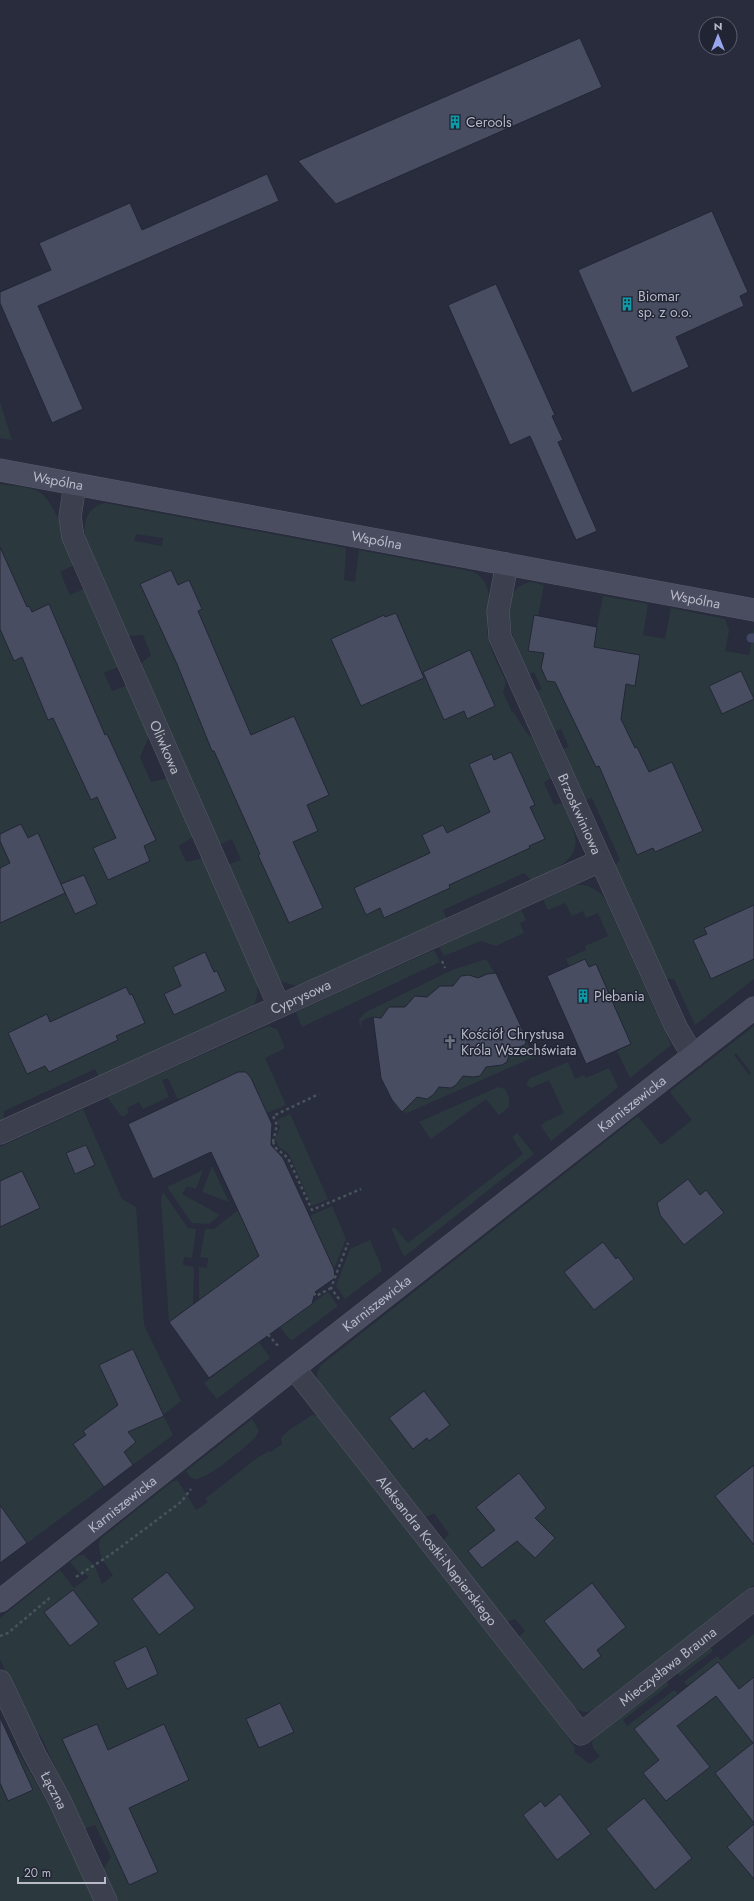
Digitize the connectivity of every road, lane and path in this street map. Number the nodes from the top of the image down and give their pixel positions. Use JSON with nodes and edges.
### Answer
{"nodes":[{"id":1,"x":0,"y":470,"type":"edge"},
{"id":2,"x":75,"y":484,"type":"junction"},
{"id":3,"x":507,"y":564,"type":"junction"},
{"id":4,"x":754,"y":610,"type":"edge"},
{"id":5,"x":600,"y":861,"type":"junction"},
{"id":6,"x":442,"y":959,"type":"dead end"},
{"id":7,"x":445,"y":968,"type":"dead end"},
{"id":8,"x":279,"y":1006,"type":"junction"},
{"id":9,"x":754,"y":1008,"type":"edge"},
{"id":10,"x":693,"y":1056,"type":"junction"},
{"id":11,"x":319,"y":1094,"type":"dead end"},
{"id":12,"x":0,"y":1133,"type":"edge"},
{"id":13,"x":273,"y":1142,"type":"junction"},
{"id":14,"x":268,"y":1144,"type":"dead end"},
{"id":15,"x":361,"y":1188,"type":"dead end"},
{"id":16,"x":348,"y":1243,"type":"dead end"},
{"id":17,"x":310,"y":1288,"type":"dead end"},
{"id":18,"x":331,"y":1288,"type":"junction"},
{"id":19,"x":340,"y":1300,"type":"dead end"},
{"id":20,"x":264,"y":1330,"type":"dead end"},
{"id":21,"x":289,"y":1360,"type":"junction"},
{"id":22,"x":191,"y":1489,"type":"dead end"},
{"id":23,"x":75,"y":1578,"type":"dead end"},
{"id":24,"x":55,"y":1594,"type":"dead end"},
{"id":25,"x":754,"y":1599,"type":"edge"},
{"id":26,"x":0,"y":1601,"type":"edge"},
{"id":27,"x":0,"y":1636,"type":"edge"},
{"id":28,"x":0,"y":1681,"type":"edge"},
{"id":29,"x":581,"y":1734,"type":"joint"},
{"id":30,"x":106,"y":1901,"type":"edge"}],
"edges":[{"from":1,"to":2,"type":"street","name":"Wspólna"},
{"from":2,"to":3,"type":"street","name":"Wspólna"},
{"from":2,"to":8,"type":"street","name":"Oliwkowa"},
{"from":3,"to":4,"type":"street","name":"Wspólna"},
{"from":3,"to":5,"type":"street","name":"Brzoskwiniowa"},
{"from":5,"to":8,"type":"street","name":"Cyprysowa"},
{"from":5,"to":10,"type":"street","name":"Brzoskwiniowa"},
{"from":6,"to":7,"type":"path"},
{"from":8,"to":12,"type":"street","name":"Cyprysowa"},
{"from":9,"to":10,"type":"street","name":"Karniszewicka"},
{"from":10,"to":21,"type":"street","name":"Karniszewicka"},
{"from":11,"to":13,"type":"path"},
{"from":13,"to":14,"type":"path"},
{"from":13,"to":15,"type":"path"},
{"from":16,"to":18,"type":"path"},
{"from":17,"to":18,"type":"path"},
{"from":18,"to":19,"type":"path"},
{"from":20,"to":21,"type":"path"},
{"from":21,"to":26,"type":"street","name":"Karniszewicka"},
{"from":21,"to":29,"type":"street","name":"Aleksandra Kostki-Napierskiego"},
{"from":22,"to":23,"type":"path"},
{"from":24,"to":27,"type":"path"},
{"from":25,"to":29,"type":"street","name":"Mieczysława Brauna"},
{"from":28,"to":30,"type":"street","name":"Łączna"}]}
